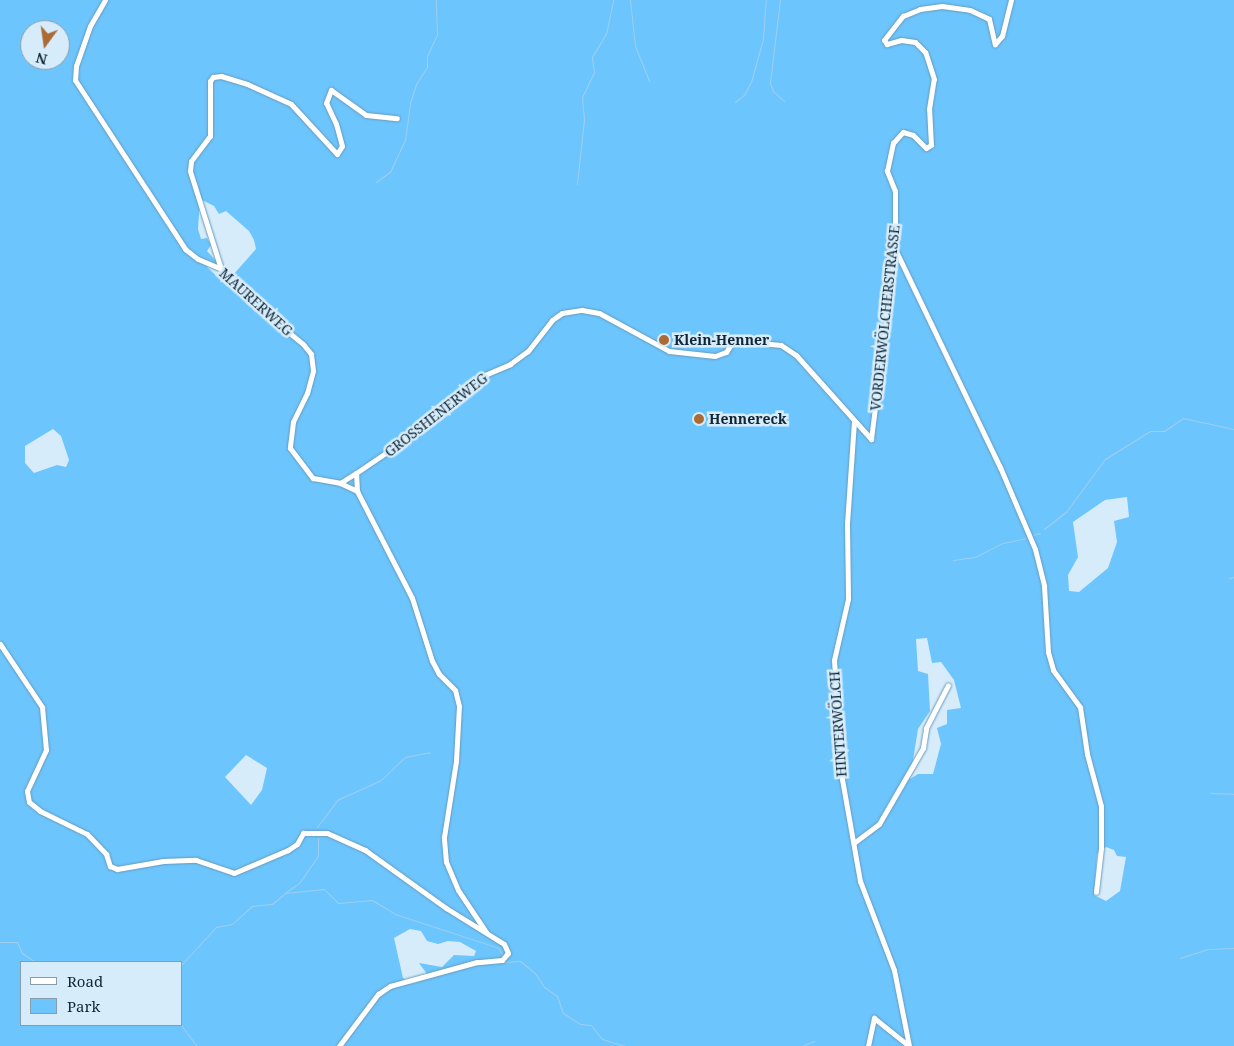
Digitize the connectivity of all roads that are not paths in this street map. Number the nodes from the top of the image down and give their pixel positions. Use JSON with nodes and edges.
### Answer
{"nodes":[{"id":1,"x":105,"y":0,"type":"edge"},
{"id":2,"x":1011,"y":0,"type":"edge"},
{"id":3,"x":397,"y":118,"type":"dead end"},
{"id":4,"x":895,"y":249,"type":"junction"},
{"id":5,"x":222,"y":269,"type":"junction"},
{"id":6,"x":854,"y":421,"type":"junction"},
{"id":7,"x":356,"y":473,"type":"junction"},
{"id":8,"x":340,"y":483,"type":"junction"},
{"id":9,"x":357,"y":491,"type":"junction"},
{"id":10,"x":0,"y":644,"type":"edge"},
{"id":11,"x":948,"y":685,"type":"dead end"},
{"id":12,"x":855,"y":842,"type":"junction"},
{"id":13,"x":1096,"y":892,"type":"dead end"},
{"id":14,"x":486,"y":932,"type":"junction"},
{"id":15,"x":338,"y":1046,"type":"edge"},
{"id":16,"x":868,"y":1046,"type":"edge"},
{"id":17,"x":909,"y":1046,"type":"edge"}],
"edges":[{"from":1,"to":5,"type":"street","name":"MAURERWEG"},
{"from":2,"to":4,"type":"street","name":"VORDERWÖLCHERSTRASSE"},
{"from":3,"to":5,"type":"street"},
{"from":4,"to":6,"type":"street","name":"VORDERWÖLCHERSTRASSE"},
{"from":4,"to":13,"type":"street"},
{"from":5,"to":8,"type":"street","name":"MAURERWEG"},
{"from":6,"to":7,"type":"street","name":"GROSSHENERWEG"},
{"from":6,"to":12,"type":"street","name":"HINTERWÖLCH"},
{"from":7,"to":8,"type":"street","name":"GROSSHENERWEG"},
{"from":7,"to":9,"type":"street"},
{"from":8,"to":9,"type":"street","name":"MAURERWEG"},
{"from":9,"to":14,"type":"street"},
{"from":10,"to":14,"type":"street"},
{"from":11,"to":12,"type":"street"},
{"from":12,"to":17,"type":"street","name":"HINTERWÖLCH"},
{"from":14,"to":15,"type":"street"},
{"from":16,"to":17,"type":"street"}]}
